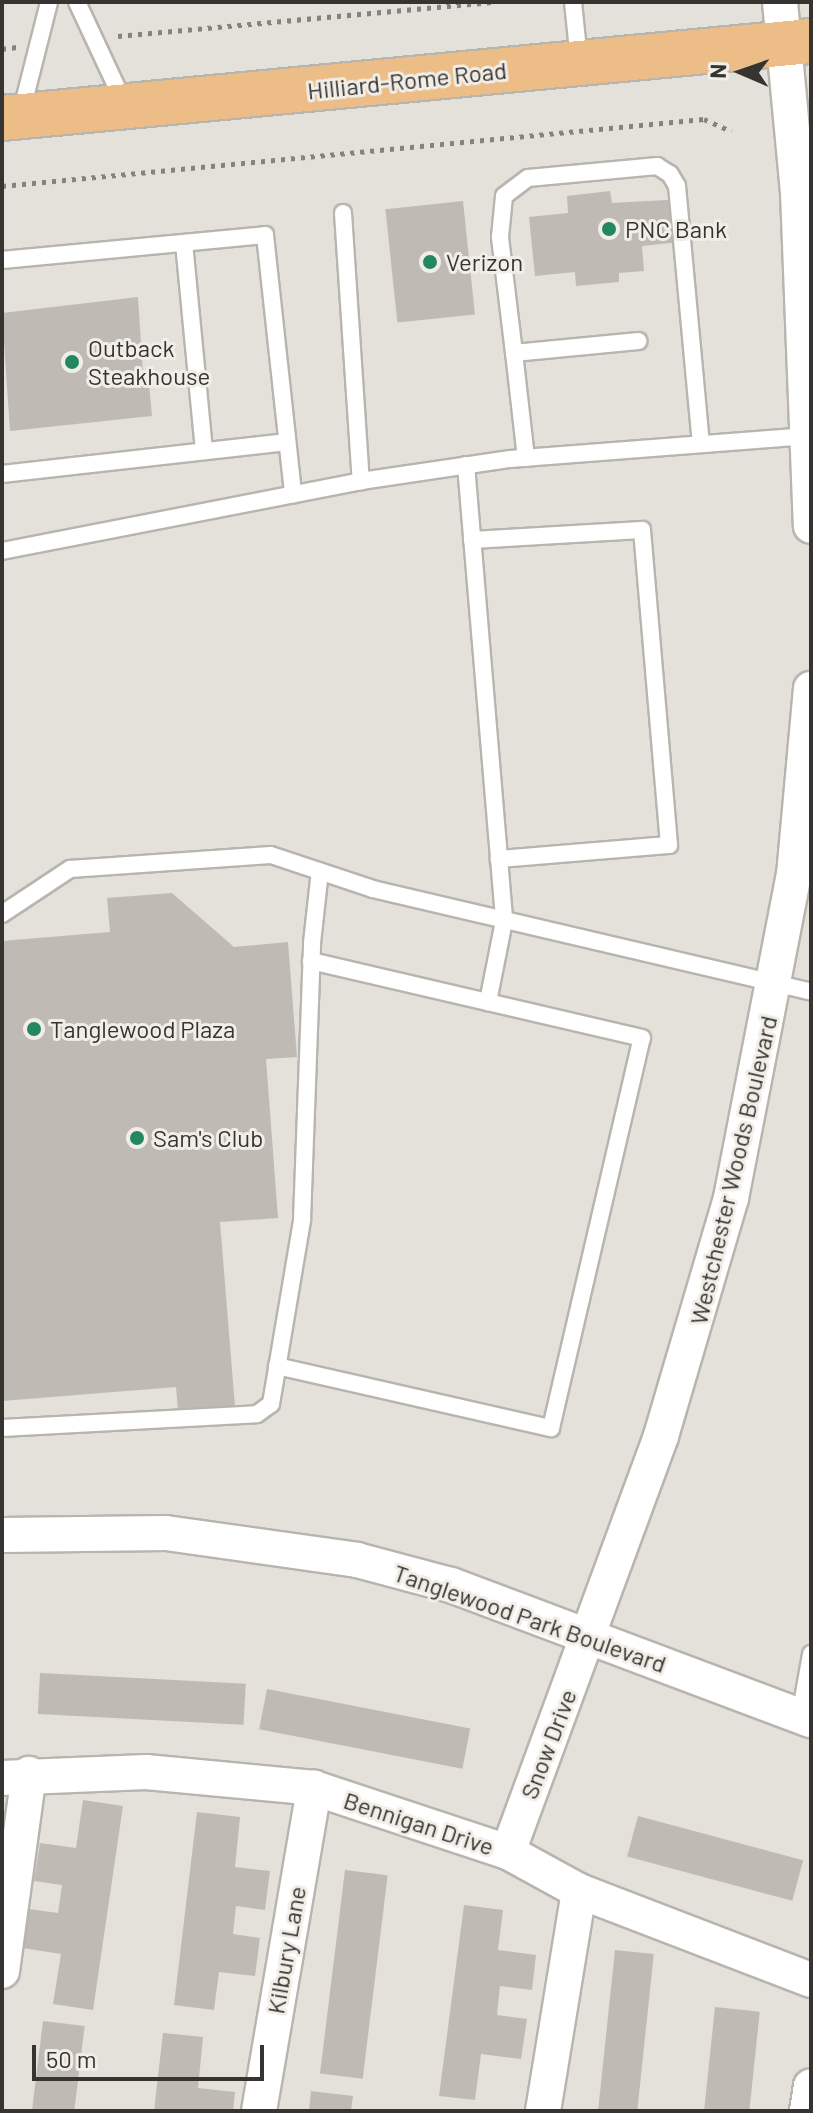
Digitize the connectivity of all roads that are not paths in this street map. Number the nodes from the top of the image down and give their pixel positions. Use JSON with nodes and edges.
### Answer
{"nodes":[{"id":1,"x":77,"y":2,"type":"edge"},
{"id":2,"x":573,"y":2,"type":"edge"},
{"id":3,"x":47,"y":4,"type":"edge"},
{"id":4,"x":792,"y":29,"type":"edge"},
{"id":5,"x":579,"y":63,"type":"junction"},
{"id":6,"x":126,"y":108,"type":"junction"},
{"id":7,"x":11,"y":118,"type":"edge"},
{"id":8,"x":343,"y":213,"type":"dead end"},
{"id":9,"x":184,"y":243,"type":"junction"},
{"id":10,"x":2,"y":260,"type":"edge"},
{"id":11,"x":638,"y":341,"type":"dead end"},
{"id":12,"x":514,"y":353,"type":"junction"},
{"id":13,"x":810,"y":436,"type":"edge"},
{"id":14,"x":287,"y":442,"type":"junction"},
{"id":15,"x":701,"y":443,"type":"junction"},
{"id":16,"x":204,"y":451,"type":"junction"},
{"id":17,"x":526,"y":458,"type":"junction"},
{"id":18,"x":466,"y":465,"type":"junction"},
{"id":19,"x":2,"y":474,"type":"edge"},
{"id":20,"x":361,"y":481,"type":"junction"},
{"id":21,"x":293,"y":494,"type":"junction"},
{"id":22,"x":811,"y":526,"type":"edge"},
{"id":23,"x":472,"y":540,"type":"junction"},
{"id":24,"x":2,"y":551,"type":"edge"},
{"id":25,"x":811,"y":689,"type":"edge"},
{"id":26,"x":499,"y":859,"type":"junction"},
{"id":27,"x":320,"y":871,"type":"junction"},
{"id":28,"x":2,"y":914,"type":"edge"},
{"id":29,"x":504,"y":921,"type":"junction"},
{"id":30,"x":311,"y":961,"type":"junction"},
{"id":31,"x":776,"y":986,"type":"junction"},
{"id":32,"x":811,"y":992,"type":"edge"},
{"id":33,"x":488,"y":1002,"type":"junction"},
{"id":34,"x":277,"y":1366,"type":"junction"},
{"id":35,"x":2,"y":1428,"type":"edge"},
{"id":36,"x":2,"y":1535,"type":"edge"},
{"id":37,"x":589,"y":1636,"type":"junction"},
{"id":38,"x":811,"y":1656,"type":"edge"},
{"id":39,"x":806,"y":1718,"type":"edge"},
{"id":40,"x":16,"y":1776,"type":"edge"},
{"id":41,"x":314,"y":1788,"type":"junction"},
{"id":42,"x":508,"y":1852,"type":"junction"},
{"id":43,"x":579,"y":1891,"type":"junction"},
{"id":44,"x":2,"y":1971,"type":"edge"},
{"id":45,"x":811,"y":1980,"type":"edge"},
{"id":46,"x":811,"y":2086,"type":"edge"},
{"id":47,"x":259,"y":2111,"type":"edge"},
{"id":48,"x":543,"y":2111,"type":"edge"},
{"id":49,"x":807,"y":2111,"type":"edge"}],
"edges":[{"from":1,"to":6,"type":"lane"},
{"from":2,"to":5,"type":"lane"},
{"from":3,"to":7,"type":"lane"},
{"from":4,"to":5,"type":"main road","name":"Hilliard-Rome Road"},
{"from":4,"to":13,"type":"street"},
{"from":5,"to":6,"type":"main road","name":"Hilliard-Rome Road"},
{"from":6,"to":7,"type":"main road","name":"Hilliard-Rome Road"},
{"from":8,"to":20,"type":"lane"},
{"from":9,"to":10,"type":"lane"},
{"from":9,"to":14,"type":"lane"},
{"from":9,"to":16,"type":"lane"},
{"from":11,"to":12,"type":"lane"},
{"from":12,"to":15,"type":"lane"},
{"from":12,"to":17,"type":"lane"},
{"from":13,"to":15,"type":"lane"},
{"from":13,"to":22,"type":"street"},
{"from":14,"to":16,"type":"lane"},
{"from":14,"to":21,"type":"lane"},
{"from":15,"to":17,"type":"lane"},
{"from":16,"to":19,"type":"lane"},
{"from":17,"to":18,"type":"lane"},
{"from":18,"to":20,"type":"lane"},
{"from":18,"to":23,"type":"lane"},
{"from":20,"to":21,"type":"lane"},
{"from":21,"to":24,"type":"lane"},
{"from":23,"to":26,"type":"lane"},
{"from":23,"to":26,"type":"lane"},
{"from":25,"to":31,"type":"street","name":"Westchester Woods Boulevard"},
{"from":26,"to":29,"type":"lane"},
{"from":27,"to":28,"type":"lane"},
{"from":27,"to":29,"type":"lane"},
{"from":27,"to":30,"type":"lane"},
{"from":29,"to":31,"type":"lane"},
{"from":29,"to":33,"type":"lane"},
{"from":30,"to":33,"type":"lane"},
{"from":30,"to":34,"type":"lane"},
{"from":31,"to":32,"type":"lane"},
{"from":31,"to":37,"type":"street","name":"Westchester Woods Boulevard"},
{"from":33,"to":34,"type":"lane"},
{"from":34,"to":35,"type":"lane"},
{"from":36,"to":37,"type":"street","name":"Tanglewood Park Boulevard"},
{"from":37,"to":39,"type":"street","name":"Tanglewood Park Boulevard"},
{"from":37,"to":42,"type":"street","name":"Snow Drive"},
{"from":38,"to":39,"type":"lane"},
{"from":40,"to":41,"type":"street","name":"Bennigan Drive"},
{"from":40,"to":44,"type":"street"},
{"from":41,"to":42,"type":"street","name":"Bennigan Drive"},
{"from":41,"to":47,"type":"street","name":"Kilbury Lane"},
{"from":42,"to":43,"type":"street","name":"Bennigan Drive"},
{"from":43,"to":45,"type":"street","name":"Bennigan Drive"},
{"from":43,"to":48,"type":"street"},
{"from":46,"to":49,"type":"street"}]}
